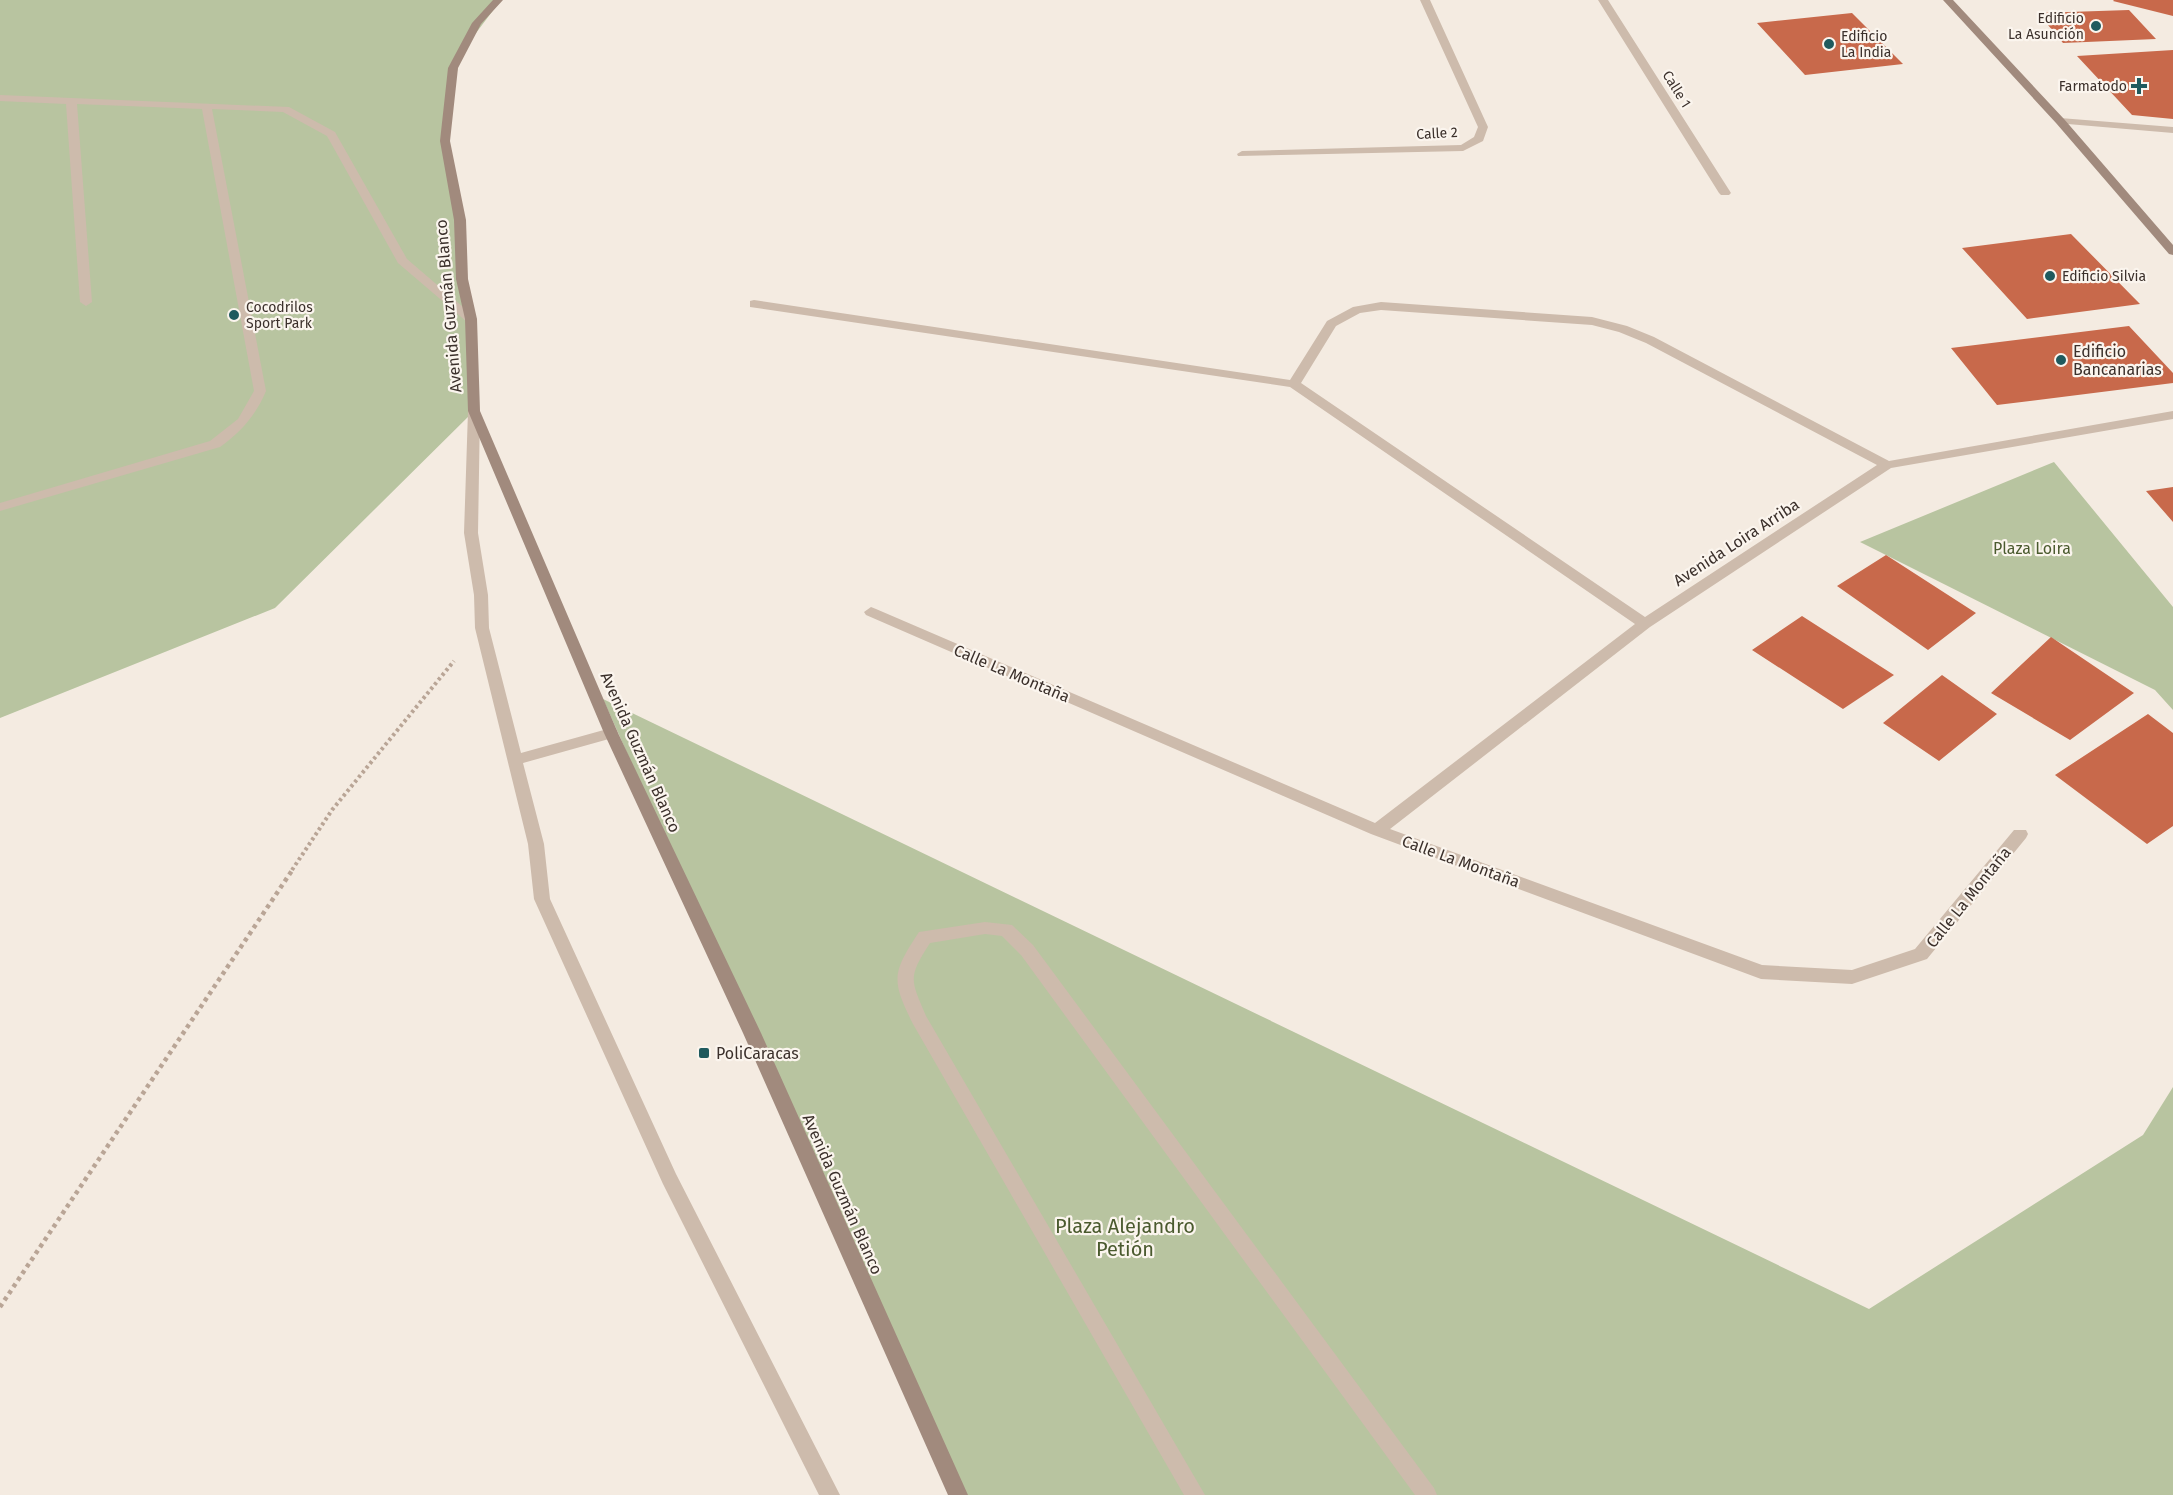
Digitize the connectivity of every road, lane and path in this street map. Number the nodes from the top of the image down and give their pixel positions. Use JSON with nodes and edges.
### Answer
{"nodes":[{"id":1,"x":498,"y":0,"type":"edge"},
{"id":2,"x":1425,"y":0,"type":"edge"},
{"id":3,"x":1604,"y":0,"type":"edge"},
{"id":4,"x":1948,"y":0,"type":"edge"},
{"id":5,"x":0,"y":98,"type":"edge"},
{"id":6,"x":71,"y":100,"type":"junction"},
{"id":7,"x":206,"y":105,"type":"junction"},
{"id":8,"x":2060,"y":121,"type":"junction"},
{"id":9,"x":2173,"y":130,"type":"edge"},
{"id":10,"x":1242,"y":154,"type":"dead end"},
{"id":11,"x":1725,"y":193,"type":"dead end"},
{"id":12,"x":2173,"y":252,"type":"edge"},
{"id":13,"x":86,"y":302,"type":"dead end"},
{"id":14,"x":754,"y":304,"type":"dead end"},
{"id":15,"x":471,"y":319,"type":"junction"},
{"id":16,"x":1294,"y":384,"type":"junction"},
{"id":17,"x":474,"y":411,"type":"junction"},
{"id":18,"x":2173,"y":415,"type":"edge"},
{"id":19,"x":1887,"y":465,"type":"junction"},
{"id":20,"x":0,"y":507,"type":"edge"},
{"id":21,"x":871,"y":612,"type":"dead end"},
{"id":22,"x":1644,"y":624,"type":"junction"},
{"id":23,"x":482,"y":628,"type":"junction"},
{"id":24,"x":611,"y":733,"type":"junction"},
{"id":25,"x":514,"y":760,"type":"junction"},
{"id":26,"x":1377,"y":830,"type":"junction"},
{"id":27,"x":2020,"y":834,"type":"dead end"},
{"id":28,"x":0,"y":1308,"type":"edge"},
{"id":29,"x":830,"y":1495,"type":"edge"},
{"id":30,"x":958,"y":1495,"type":"edge"},
{"id":31,"x":1195,"y":1495,"type":"edge"},
{"id":32,"x":1427,"y":1495,"type":"edge"}],
"edges":[{"from":1,"to":15,"type":"street","name":"Avenida Guzmán Blanco"},
{"from":2,"to":10,"type":"street","name":"Calle 2"},
{"from":3,"to":11,"type":"street","name":"Calle 1"},
{"from":4,"to":8,"type":"street"},
{"from":5,"to":6,"type":"street"},
{"from":6,"to":7,"type":"street"},
{"from":6,"to":13,"type":"street"},
{"from":7,"to":15,"type":"street"},
{"from":7,"to":20,"type":"street"},
{"from":8,"to":9,"type":"street"},
{"from":8,"to":12,"type":"street"},
{"from":14,"to":16,"type":"street"},
{"from":15,"to":17,"type":"street","name":"Avenida Guzmán Blanco"},
{"from":16,"to":19,"type":"street"},
{"from":16,"to":22,"type":"street"},
{"from":17,"to":23,"type":"street"},
{"from":17,"to":24,"type":"street","name":"Avenida Guzmán Blanco"},
{"from":18,"to":19,"type":"street","name":"Avenida Loira Arriba"},
{"from":19,"to":22,"type":"street","name":"Avenida Loira Arriba"},
{"from":21,"to":26,"type":"street","name":"Calle La Montaña"},
{"from":22,"to":26,"type":"street","name":"Avenida Loira Arriba"},
{"from":23,"to":25,"type":"street"},
{"from":23,"to":28,"type":"path"},
{"from":24,"to":25,"type":"street"},
{"from":24,"to":30,"type":"street","name":"Avenida Guzmán Blanco"},
{"from":25,"to":29,"type":"street"},
{"from":26,"to":27,"type":"street","name":"Calle La Montaña"},
{"from":31,"to":32,"type":"street"}]}
